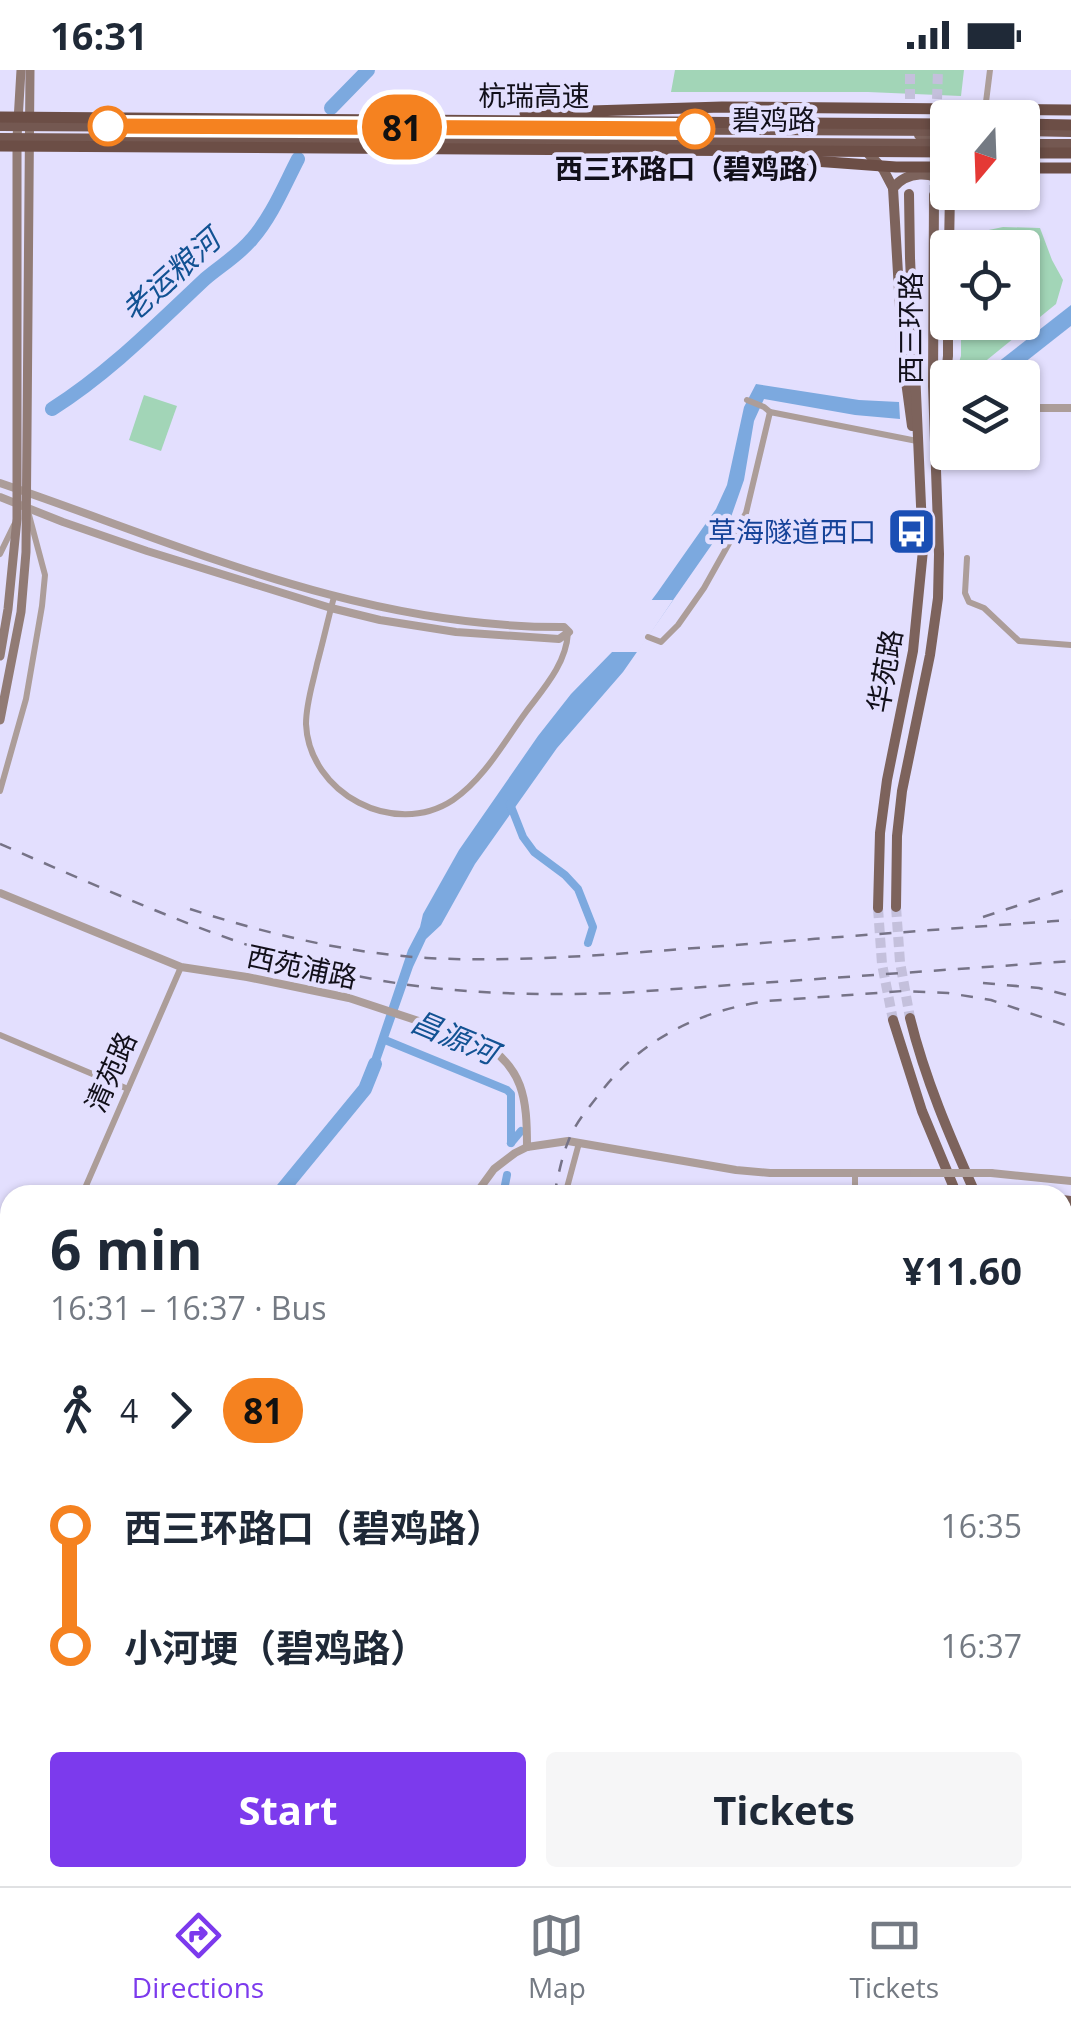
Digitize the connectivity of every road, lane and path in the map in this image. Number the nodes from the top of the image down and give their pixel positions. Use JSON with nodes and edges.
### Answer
{"nodes":[{"id":1,"x":21,"y":70,"type":"edge"},
{"id":2,"x":30,"y":70,"type":"edge"},
{"id":3,"x":990,"y":70,"type":"edge"},
{"id":4,"x":985,"y":100,"type":"edge"},
{"id":5,"x":1071,"y":110,"type":"edge"},
{"id":6,"x":0,"y":117,"type":"edge"},
{"id":7,"x":341,"y":120,"type":"junction"},
{"id":8,"x":0,"y":126,"type":"edge"},
{"id":9,"x":930,"y":127,"type":"edge"},
{"id":10,"x":1040,"y":128,"type":"edge"},
{"id":11,"x":1071,"y":128,"type":"edge"},
{"id":12,"x":930,"y":130,"type":"edge"},
{"id":13,"x":922,"y":131,"type":"junction"},
{"id":14,"x":24,"y":132,"type":"junction"},
{"id":15,"x":0,"y":138,"type":"edge"},
{"id":16,"x":857,"y":143,"type":"junction"},
{"id":17,"x":930,"y":143,"type":"tunnel mouth"},
{"id":18,"x":914,"y":144,"type":"junction"},
{"id":19,"x":930,"y":144,"type":"edge"},
{"id":20,"x":1040,"y":144,"type":"edge"},
{"id":21,"x":1071,"y":144,"type":"edge"},
{"id":22,"x":0,"y":146,"type":"edge"},
{"id":23,"x":664,"y":150,"type":"junction"},
{"id":24,"x":930,"y":152,"type":"edge"},
{"id":25,"x":1040,"y":153,"type":"edge"},
{"id":26,"x":1071,"y":153,"type":"edge"},
{"id":27,"x":930,"y":167,"type":"edge"},
{"id":28,"x":1040,"y":168,"type":"edge"},
{"id":29,"x":1071,"y":168,"type":"edge"},
{"id":30,"x":930,"y":176,"type":"edge"},
{"id":31,"x":893,"y":188,"type":"junction"},
{"id":32,"x":909,"y":194,"type":"dead end"},
{"id":33,"x":934,"y":210,"type":"tunnel mouth"},
{"id":34,"x":938,"y":360,"type":"edge"},
{"id":35,"x":747,"y":400,"type":"dead end"},
{"id":36,"x":1040,"y":408,"type":"edge"},
{"id":37,"x":1071,"y":408,"type":"edge"},
{"id":38,"x":767,"y":409,"type":"junction"},
{"id":39,"x":917,"y":441,"type":"junction"},
{"id":40,"x":935,"y":470,"type":"edge"},
{"id":41,"x":0,"y":483,"type":"edge"},
{"id":42,"x":22,"y":491,"type":"junction"},
{"id":43,"x":0,"y":497,"type":"edge"},
{"id":44,"x":22,"y":505,"type":"junction"},
{"id":45,"x":16,"y":520,"type":"junction"},
{"id":46,"x":0,"y":554,"type":"edge"},
{"id":47,"x":968,"y":558,"type":"dead end"},
{"id":48,"x":334,"y":597,"type":"junction"},
{"id":49,"x":331,"y":608,"type":"junction"},
{"id":50,"x":568,"y":632,"type":"junction"},
{"id":51,"x":648,"y":637,"type":"dead end"},
{"id":52,"x":1071,"y":645,"type":"edge"},
{"id":53,"x":0,"y":656,"type":"edge"},
{"id":54,"x":0,"y":720,"type":"edge"},
{"id":55,"x":0,"y":792,"type":"edge"},
{"id":56,"x":0,"y":893,"type":"edge"},
{"id":57,"x":878,"y":908,"type":"tunnel mouth"},
{"id":58,"x":896,"y":908,"type":"tunnel mouth"},
{"id":59,"x":181,"y":968,"type":"junction"},
{"id":60,"x":910,"y":1018,"type":"tunnel mouth"},
{"id":61,"x":893,"y":1020,"type":"tunnel mouth"},
{"id":62,"x":0,"y":1036,"type":"edge"},
{"id":63,"x":128,"y":1089,"type":"junction"},
{"id":64,"x":579,"y":1143,"type":"junction"},
{"id":65,"x":527,"y":1146,"type":"junction"},
{"id":66,"x":855,"y":1174,"type":"junction"},
{"id":67,"x":1071,"y":1182,"type":"edge"},
{"id":68,"x":86,"y":1185,"type":"edge"},
{"id":69,"x":483,"y":1185,"type":"edge"},
{"id":70,"x":568,"y":1185,"type":"edge"},
{"id":71,"x":855,"y":1185,"type":"edge"},
{"id":72,"x":953,"y":1185,"type":"edge"},
{"id":73,"x":972,"y":1185,"type":"edge"}],
"edges":[{"from":1,"to":14,"type":"main road"},
{"from":2,"to":14,"type":"main road"},
{"from":3,"to":4,"type":"street"},
{"from":5,"to":7,"type":"highway","bridge":true},
{"from":6,"to":7,"type":"highway","name":"杭瑞高速","bridge":true},
{"from":7,"to":9,"type":"highway","name":"杭瑞高速","bridge":true},
{"from":8,"to":14,"type":"highway","name":"碧鸡路"},
{"from":10,"to":11,"type":"highway"},
{"from":12,"to":13,"type":"highway","name":"碧鸡路"},
{"from":13,"to":14,"type":"highway","name":"碧鸡路"},
{"from":13,"to":17,"type":"main road"},
{"from":13,"to":18,"type":"main road"},
{"from":14,"to":15,"type":"highway","name":"碧鸡路"},
{"from":14,"to":16,"type":"highway","name":"碧鸡路"},
{"from":14,"to":42,"type":"main road"},
{"from":16,"to":18,"type":"highway","name":"碧鸡路"},
{"from":16,"to":31,"type":"main road"},
{"from":18,"to":19,"type":"highway","name":"碧鸡路"},
{"from":18,"to":31,"type":"main road"},
{"from":20,"to":21,"type":"highway"},
{"from":22,"to":23,"type":"highway","name":"杭瑞高速","bridge":true},
{"from":23,"to":24,"type":"highway","name":"杭瑞高速","bridge":true},
{"from":23,"to":27,"type":"highway","bridge":true},
{"from":25,"to":26,"type":"highway"},
{"from":28,"to":29,"type":"highway"},
{"from":30,"to":31,"type":"main road"},
{"from":31,"to":39,"type":"main road"},
{"from":32,"to":39,"type":"main road","name":"西三环路"},
{"from":33,"to":34,"type":"main road","name":"西三环路"},
{"from":35,"to":38,"type":"street"},
{"from":36,"to":37,"type":"street"},
{"from":38,"to":39,"type":"street"},
{"from":38,"to":51,"type":"street"},
{"from":39,"to":57,"type":"main road","name":"华苑路"},
{"from":40,"to":58,"type":"main road","name":"华苑路"},
{"from":41,"to":42,"type":"street"},
{"from":42,"to":44,"type":"main road"},
{"from":42,"to":48,"type":"street"},
{"from":43,"to":44,"type":"street"},
{"from":44,"to":45,"type":"main road"},
{"from":44,"to":49,"type":"street"},
{"from":44,"to":54,"type":"main road"},
{"from":44,"to":55,"type":"street"},
{"from":45,"to":46,"type":"street"},
{"from":45,"to":53,"type":"main road"},
{"from":47,"to":52,"type":"street"},
{"from":48,"to":49,"type":"street"},
{"from":48,"to":50,"type":"street"},
{"from":49,"to":50,"type":"street"},
{"from":49,"to":50,"type":"street"},
{"from":56,"to":59,"type":"street","name":"西苑浦路"},
{"from":59,"to":63,"type":"street","name":"清苑路"},
{"from":59,"to":65,"type":"street","name":"西苑浦路"},
{"from":60,"to":73,"type":"main road"},
{"from":61,"to":72,"type":"main road"},
{"from":62,"to":63,"type":"street"},
{"from":63,"to":68,"type":"street","name":"清苑路"},
{"from":64,"to":65,"type":"street"},
{"from":64,"to":66,"type":"street"},
{"from":64,"to":70,"type":"street"},
{"from":65,"to":69,"type":"street"},
{"from":66,"to":67,"type":"street","bridge":true},
{"from":66,"to":71,"type":"street"}]}
